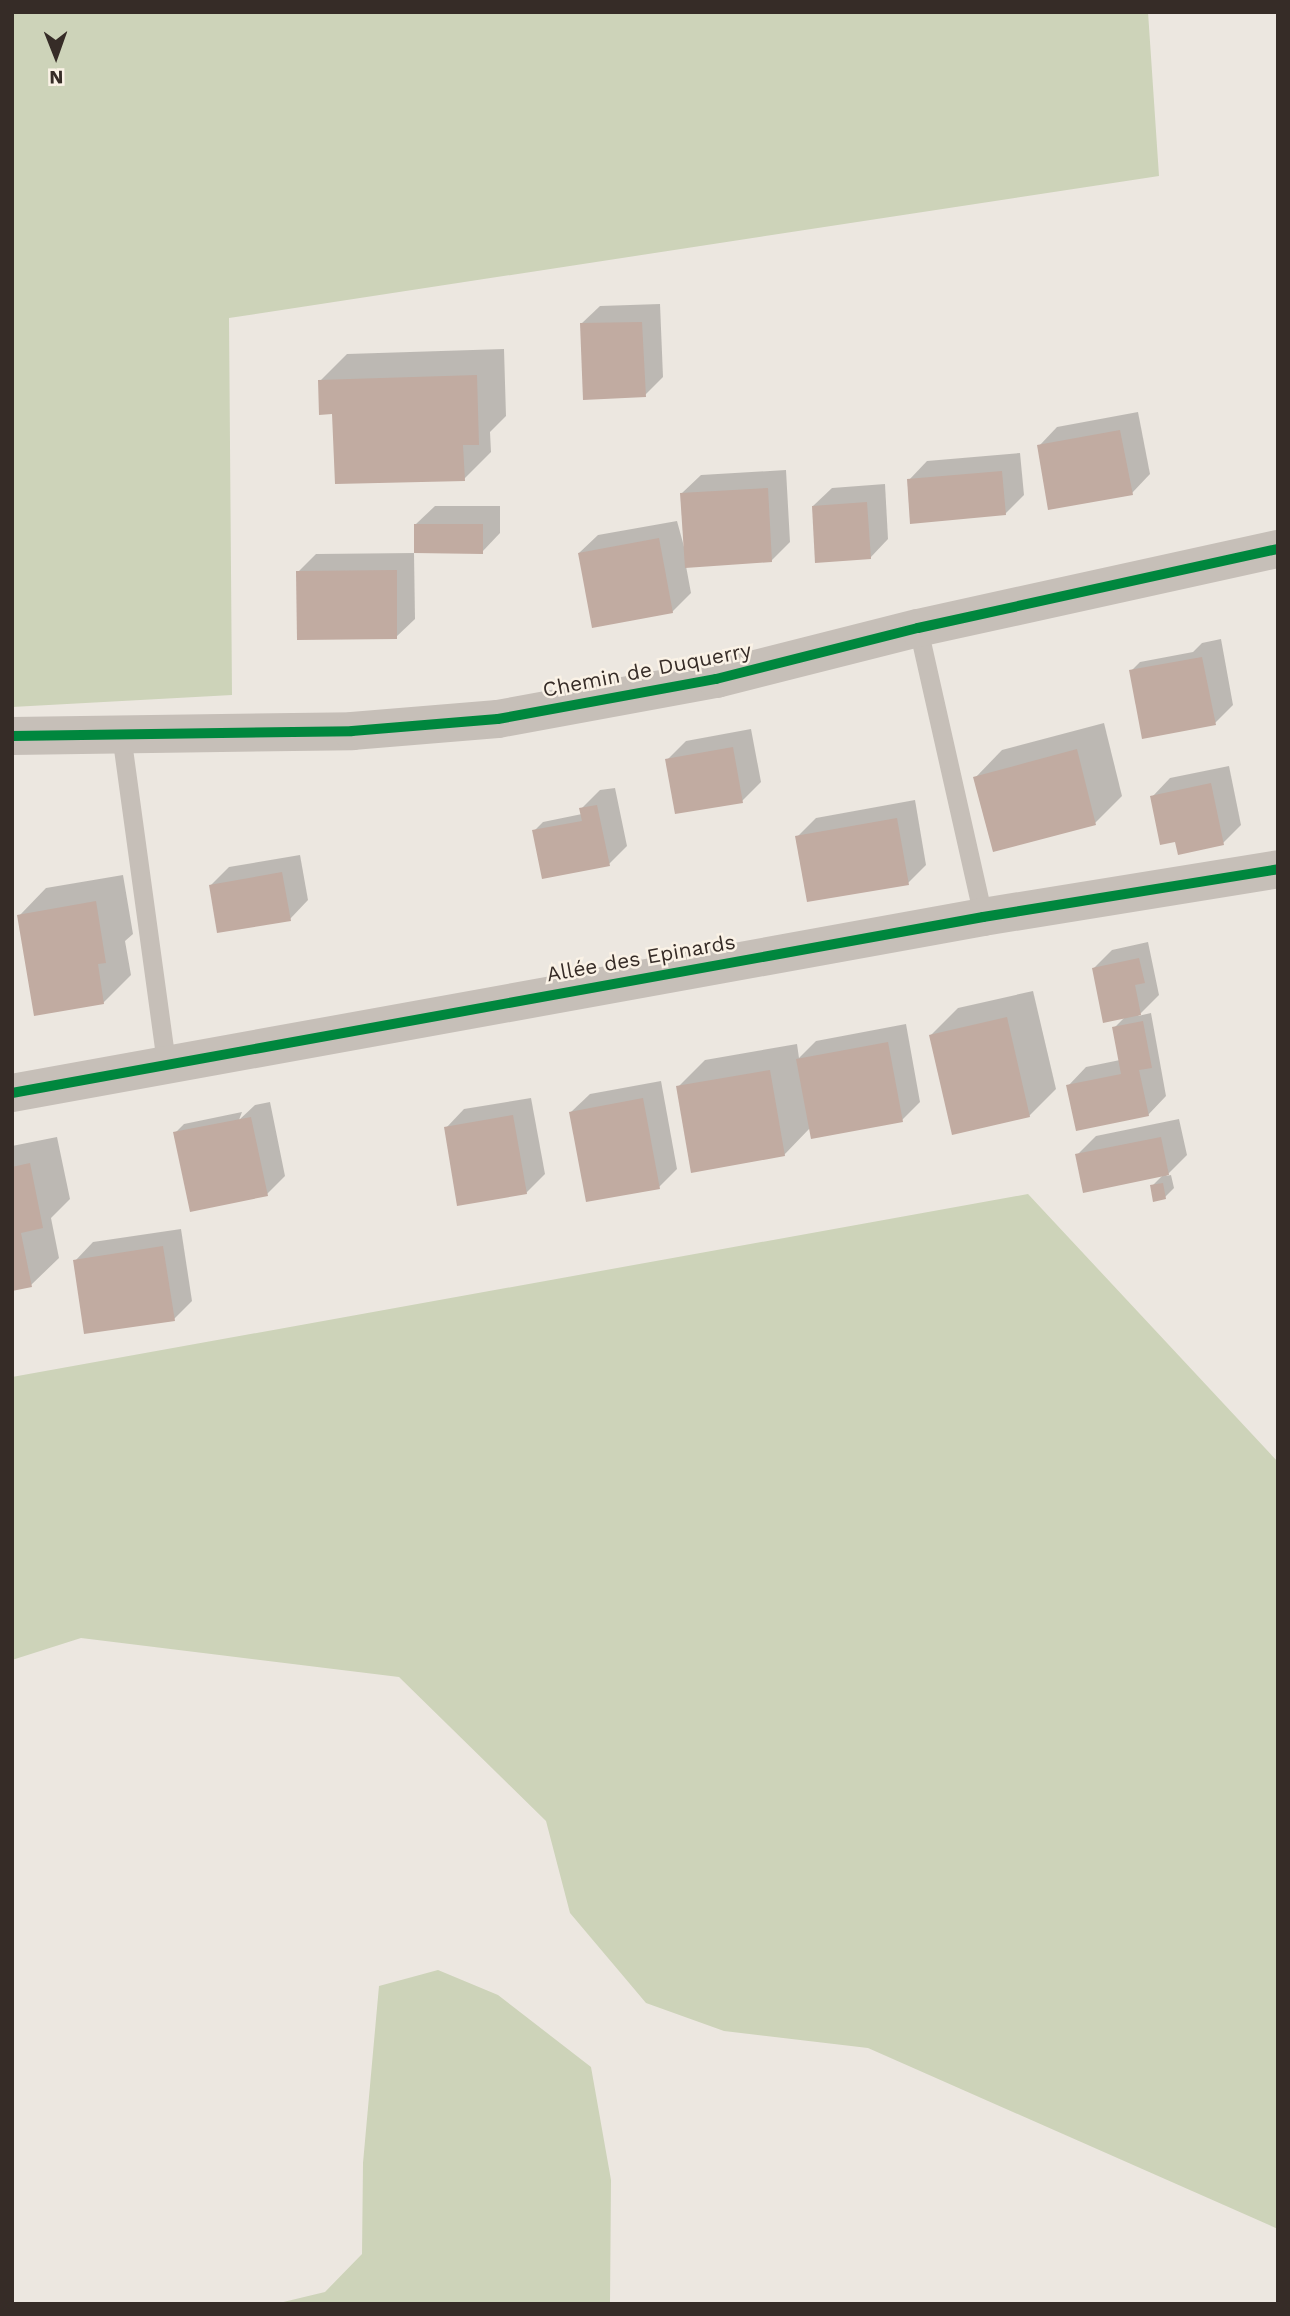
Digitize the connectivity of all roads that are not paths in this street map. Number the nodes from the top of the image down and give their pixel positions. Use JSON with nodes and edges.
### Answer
{"nodes":[{"id":1,"x":1278,"y":549,"type":"edge"},
{"id":2,"x":918,"y":628,"type":"junction"},
{"id":3,"x":121,"y":734,"type":"junction"},
{"id":4,"x":12,"y":736,"type":"edge"},
{"id":5,"x":1278,"y":869,"type":"edge"},
{"id":6,"x":983,"y":917,"type":"junction"},
{"id":7,"x":166,"y":1062,"type":"junction"},
{"id":8,"x":12,"y":1093,"type":"edge"}],
"edges":[{"from":1,"to":2,"type":"street","name":"Chemin de Duquerry"},
{"from":2,"to":3,"type":"street","name":"Chemin de Duquerry"},
{"from":2,"to":6,"type":"lane"},
{"from":3,"to":4,"type":"street","name":"Chemin de Duquerry"},
{"from":3,"to":7,"type":"lane"},
{"from":5,"to":6,"type":"street","name":"Allée des Epinards"},
{"from":6,"to":7,"type":"street","name":"Allée des Epinards"},
{"from":7,"to":8,"type":"street","name":"Allée des Epinards"}]}
